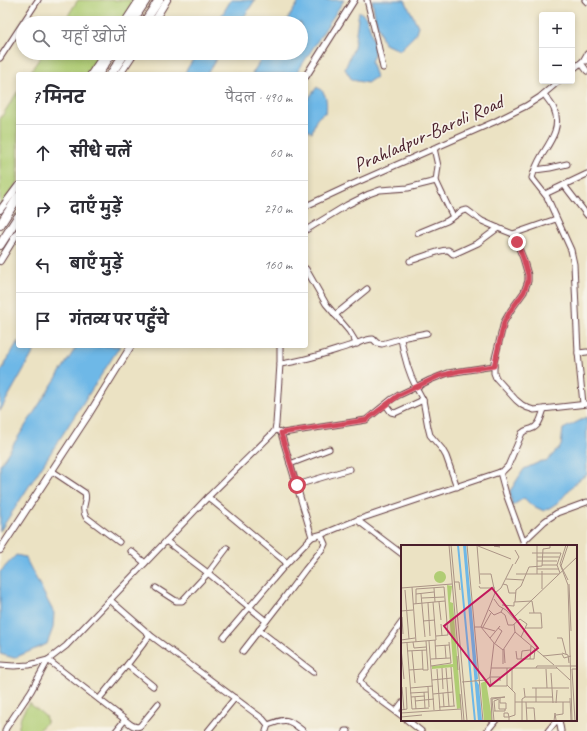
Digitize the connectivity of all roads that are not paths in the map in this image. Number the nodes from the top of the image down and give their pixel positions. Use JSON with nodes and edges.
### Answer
{"nodes":[{"id":1,"x":139,"y":0,"type":"edge"},
{"id":2,"x":146,"y":0,"type":"edge"},
{"id":3,"x":159,"y":0,"type":"edge"},
{"id":4,"x":167,"y":0,"type":"edge"},
{"id":5,"x":354,"y":0,"type":"edge"},
{"id":6,"x":367,"y":0,"type":"edge"},
{"id":7,"x":584,"y":0,"type":"edge"},
{"id":8,"x":36,"y":1,"type":"edge"},
{"id":9,"x":587,"y":2,"type":"edge"},
{"id":10,"x":27,"y":16,"type":"edge"},
{"id":11,"x":129,"y":16,"type":"edge"},
{"id":12,"x":136,"y":16,"type":"edge"},
{"id":13,"x":149,"y":16,"type":"edge"},
{"id":14,"x":157,"y":16,"type":"edge"},
{"id":15,"x":16,"y":33,"type":"edge"},
{"id":16,"x":587,"y":54,"type":"edge"},
{"id":17,"x":0,"y":58,"type":"edge"},
{"id":18,"x":100,"y":60,"type":"edge"},
{"id":19,"x":107,"y":60,"type":"edge"},
{"id":20,"x":120,"y":60,"type":"edge"},
{"id":21,"x":129,"y":60,"type":"edge"},
{"id":22,"x":583,"y":61,"type":"edge"},
{"id":23,"x":383,"y":68,"type":"dead end"},
{"id":24,"x":575,"y":68,"type":"edge"},
{"id":25,"x":587,"y":71,"type":"edge"},
{"id":26,"x":92,"y":72,"type":"edge"},
{"id":27,"x":99,"y":72,"type":"edge"},
{"id":28,"x":112,"y":72,"type":"edge"},
{"id":29,"x":121,"y":72,"type":"edge"},
{"id":30,"x":308,"y":73,"type":"edge"},
{"id":31,"x":556,"y":84,"type":"edge"},
{"id":32,"x":544,"y":94,"type":"junction"},
{"id":33,"x":434,"y":148,"type":"junction"},
{"id":34,"x":567,"y":164,"type":"dead end"},
{"id":35,"x":535,"y":170,"type":"junction"},
{"id":36,"x":587,"y":174,"type":"edge"},
{"id":37,"x":436,"y":181,"type":"junction"},
{"id":38,"x":564,"y":185,"type":"junction"},
{"id":39,"x":16,"y":189,"type":"edge"},
{"id":40,"x":545,"y":194,"type":"junction"},
{"id":41,"x":16,"y":200,"type":"edge"},
{"id":42,"x":308,"y":205,"type":"edge"},
{"id":43,"x":0,"y":210,"type":"edge"},
{"id":44,"x":587,"y":215,"type":"edge"},
{"id":45,"x":453,"y":217,"type":"junction"},
{"id":46,"x":556,"y":219,"type":"junction"},
{"id":47,"x":16,"y":221,"type":"edge"},
{"id":48,"x":0,"y":225,"type":"edge"},
{"id":49,"x":498,"y":228,"type":"junction"},
{"id":50,"x":308,"y":229,"type":"edge"},
{"id":51,"x":418,"y":233,"type":"dead end"},
{"id":52,"x":513,"y":234,"type":"junction"},
{"id":53,"x":16,"y":235,"type":"edge"},
{"id":54,"x":0,"y":245,"type":"edge"},
{"id":55,"x":0,"y":261,"type":"edge"},
{"id":56,"x":410,"y":261,"type":"dead end"},
{"id":57,"x":308,"y":272,"type":"edge"},
{"id":58,"x":367,"y":289,"type":"dead end"},
{"id":59,"x":335,"y":315,"type":"junction"},
{"id":60,"x":427,"y":333,"type":"dead end"},
{"id":61,"x":401,"y":339,"type":"junction"},
{"id":62,"x":357,"y":344,"type":"junction"},
{"id":63,"x":130,"y":348,"type":"edge"},
{"id":64,"x":280,"y":348,"type":"edge"},
{"id":65,"x":587,"y":352,"type":"edge"},
{"id":66,"x":578,"y":353,"type":"junction"},
{"id":67,"x":280,"y":364,"type":"junction"},
{"id":68,"x":494,"y":366,"type":"junction"},
{"id":69,"x":416,"y":387,"type":"junction"},
{"id":70,"x":422,"y":400,"type":"junction"},
{"id":71,"x":585,"y":404,"type":"edge"},
{"id":72,"x":386,"y":405,"type":"junction"},
{"id":73,"x":544,"y":409,"type":"junction"},
{"id":74,"x":275,"y":430,"type":"junction"},
{"id":75,"x":281,"y":433,"type":"junction"},
{"id":76,"x":329,"y":450,"type":"dead end"},
{"id":77,"x":290,"y":464,"type":"junction"},
{"id":78,"x":350,"y":469,"type":"dead end"},
{"id":79,"x":52,"y":471,"type":"junction"},
{"id":80,"x":500,"y":472,"type":"junction"},
{"id":81,"x":297,"y":485,"type":"junction"},
{"id":82,"x":457,"y":487,"type":"junction"},
{"id":83,"x":208,"y":497,"type":"junction"},
{"id":84,"x":587,"y":502,"type":"edge"},
{"id":85,"x":357,"y":520,"type":"junction"},
{"id":86,"x":320,"y":535,"type":"junction"},
{"id":87,"x":312,"y":537,"type":"junction"},
{"id":88,"x":166,"y":541,"type":"junction"},
{"id":89,"x":119,"y":542,"type":"dead end"},
{"id":90,"x":525,"y":544,"type":"edge"},
{"id":91,"x":227,"y":548,"type":"dead end"},
{"id":92,"x":0,"y":550,"type":"edge"},
{"id":93,"x":131,"y":551,"type":"dead end"},
{"id":94,"x":401,"y":553,"type":"edge"},
{"id":95,"x":145,"y":563,"type":"junction"},
{"id":96,"x":287,"y":563,"type":"junction"},
{"id":97,"x":208,"y":573,"type":"junction"},
{"id":98,"x":156,"y":588,"type":"dead end"},
{"id":99,"x":110,"y":600,"type":"junction"},
{"id":100,"x":249,"y":607,"type":"junction"},
{"id":101,"x":266,"y":621,"type":"junction"},
{"id":102,"x":401,"y":623,"type":"edge"},
{"id":103,"x":259,"y":630,"type":"junction"},
{"id":104,"x":150,"y":635,"type":"junction"},
{"id":105,"x":224,"y":637,"type":"dead end"},
{"id":106,"x":243,"y":651,"type":"dead end"},
{"id":107,"x":48,"y":660,"type":"junction"},
{"id":108,"x":0,"y":665,"type":"edge"},
{"id":109,"x":127,"y":665,"type":"junction"},
{"id":110,"x":313,"y":672,"type":"dead end"},
{"id":111,"x":153,"y":686,"type":"dead end"},
{"id":112,"x":235,"y":698,"type":"junction"},
{"id":113,"x":99,"y":699,"type":"junction"},
{"id":114,"x":158,"y":704,"type":"dead end"},
{"id":115,"x":401,"y":704,"type":"edge"},
{"id":116,"x":396,"y":711,"type":"junction"},
{"id":117,"x":401,"y":715,"type":"edge"},
{"id":118,"x":124,"y":719,"type":"junction"},
{"id":119,"x":408,"y":721,"type":"edge"},
{"id":120,"x":495,"y":721,"type":"edge"},
{"id":121,"x":557,"y":721,"type":"edge"},
{"id":122,"x":558,"y":721,"type":"edge"},
{"id":123,"x":267,"y":728,"type":"edge"},
{"id":124,"x":5,"y":731,"type":"edge"},
{"id":125,"x":116,"y":731,"type":"edge"},
{"id":126,"x":208,"y":731,"type":"edge"},
{"id":127,"x":302,"y":731,"type":"edge"},
{"id":128,"x":345,"y":731,"type":"edge"},
{"id":129,"x":348,"y":731,"type":"edge"},
{"id":130,"x":421,"y":731,"type":"edge"},
{"id":131,"x":487,"y":731,"type":"edge"},
{"id":132,"x":548,"y":731,"type":"edge"},
{"id":133,"x":561,"y":731,"type":"edge"}],
"edges":[{"from":1,"to":11,"type":"street"},
{"from":2,"to":12,"type":"highway"},
{"from":3,"to":13,"type":"highway"},
{"from":4,"to":14,"type":"street"},
{"from":5,"to":30,"type":"street"},
{"from":6,"to":23,"type":"street"},
{"from":7,"to":9,"type":"street"},
{"from":8,"to":10,"type":"street"},
{"from":15,"to":17,"type":"street"},
{"from":16,"to":22,"type":"street"},
{"from":18,"to":26,"type":"street"},
{"from":19,"to":27,"type":"highway"},
{"from":20,"to":28,"type":"highway"},
{"from":21,"to":29,"type":"street"},
{"from":22,"to":24,"type":"street"},
{"from":22,"to":25,"type":"street"},
{"from":31,"to":32,"type":"street","name":"Prahladpur-Baroli Road"},
{"from":32,"to":33,"type":"street","name":"Prahladpur-Baroli Road"},
{"from":32,"to":35,"type":"street"},
{"from":33,"to":37,"type":"street"},
{"from":33,"to":42,"type":"street","name":"Prahladpur-Baroli Road"},
{"from":34,"to":35,"type":"street"},
{"from":35,"to":40,"type":"street"},
{"from":36,"to":38,"type":"street"},
{"from":37,"to":45,"type":"street"},
{"from":37,"to":50,"type":"street"},
{"from":38,"to":40,"type":"street"},
{"from":38,"to":44,"type":"street"},
{"from":39,"to":43,"type":"street"},
{"from":40,"to":46,"type":"street"},
{"from":41,"to":48,"type":"highway"},
{"from":45,"to":49,"type":"street"},
{"from":45,"to":51,"type":"street"},
{"from":46,"to":52,"type":"street"},
{"from":46,"to":66,"type":"street"},
{"from":47,"to":54,"type":"highway"},
{"from":49,"to":52,"type":"street"},
{"from":49,"to":56,"type":"street"},
{"from":52,"to":68,"type":"street"},
{"from":53,"to":55,"type":"street"},
{"from":57,"to":59,"type":"street"},
{"from":58,"to":59,"type":"street"},
{"from":59,"to":62,"type":"street"},
{"from":60,"to":61,"type":"street"},
{"from":61,"to":62,"type":"street"},
{"from":61,"to":69,"type":"street"},
{"from":62,"to":67,"type":"street"},
{"from":63,"to":79,"type":"street"},
{"from":64,"to":67,"type":"street"},
{"from":65,"to":66,"type":"street"},
{"from":66,"to":71,"type":"street"},
{"from":67,"to":74,"type":"street"},
{"from":68,"to":69,"type":"street"},
{"from":68,"to":73,"type":"street"},
{"from":69,"to":70,"type":"street"},
{"from":69,"to":72,"type":"street"},
{"from":70,"to":72,"type":"street"},
{"from":70,"to":82,"type":"street"},
{"from":71,"to":73,"type":"street"},
{"from":72,"to":75,"type":"street"},
{"from":73,"to":80,"type":"street"},
{"from":74,"to":75,"type":"street"},
{"from":74,"to":83,"type":"street"},
{"from":75,"to":77,"type":"street"},
{"from":76,"to":77,"type":"street"},
{"from":77,"to":81,"type":"street"},
{"from":78,"to":81,"type":"street"},
{"from":79,"to":89,"type":"street"},
{"from":79,"to":92,"type":"street"},
{"from":80,"to":82,"type":"street"},
{"from":80,"to":90,"type":"street"},
{"from":81,"to":87,"type":"street"},
{"from":82,"to":85,"type":"street"},
{"from":83,"to":88,"type":"street"},
{"from":83,"to":96,"type":"street"},
{"from":84,"to":90,"type":"street"},
{"from":85,"to":86,"type":"street"},
{"from":85,"to":94,"type":"street"},
{"from":86,"to":87,"type":"street"},
{"from":86,"to":101,"type":"street"},
{"from":87,"to":96,"type":"street"},
{"from":88,"to":95,"type":"street"},
{"from":88,"to":97,"type":"street"},
{"from":91,"to":97,"type":"street"},
{"from":93,"to":95,"type":"street"},
{"from":95,"to":99,"type":"street"},
{"from":96,"to":100,"type":"street"},
{"from":97,"to":98,"type":"street"},
{"from":97,"to":100,"type":"street"},
{"from":99,"to":104,"type":"street"},
{"from":99,"to":107,"type":"street"},
{"from":100,"to":101,"type":"street"},
{"from":100,"to":105,"type":"street"},
{"from":101,"to":103,"type":"street"},
{"from":102,"to":116,"type":"street"},
{"from":103,"to":106,"type":"street"},
{"from":103,"to":110,"type":"street"},
{"from":104,"to":109,"type":"street"},
{"from":104,"to":112,"type":"street"},
{"from":107,"to":108,"type":"street"},
{"from":107,"to":113,"type":"street"},
{"from":107,"to":124,"type":"street"},
{"from":109,"to":111,"type":"street"},
{"from":109,"to":113,"type":"street"},
{"from":112,"to":123,"type":"street"},
{"from":112,"to":126,"type":"street"},
{"from":113,"to":118,"type":"street"},
{"from":114,"to":118,"type":"street"},
{"from":115,"to":116,"type":"street"},
{"from":116,"to":117,"type":"street"},
{"from":118,"to":125,"type":"street"},
{"from":119,"to":130,"type":"street"},
{"from":120,"to":131,"type":"street"},
{"from":121,"to":132,"type":"street"},
{"from":122,"to":133,"type":"street"},
{"from":123,"to":127,"type":"street"},
{"from":128,"to":129,"type":"street"}]}
